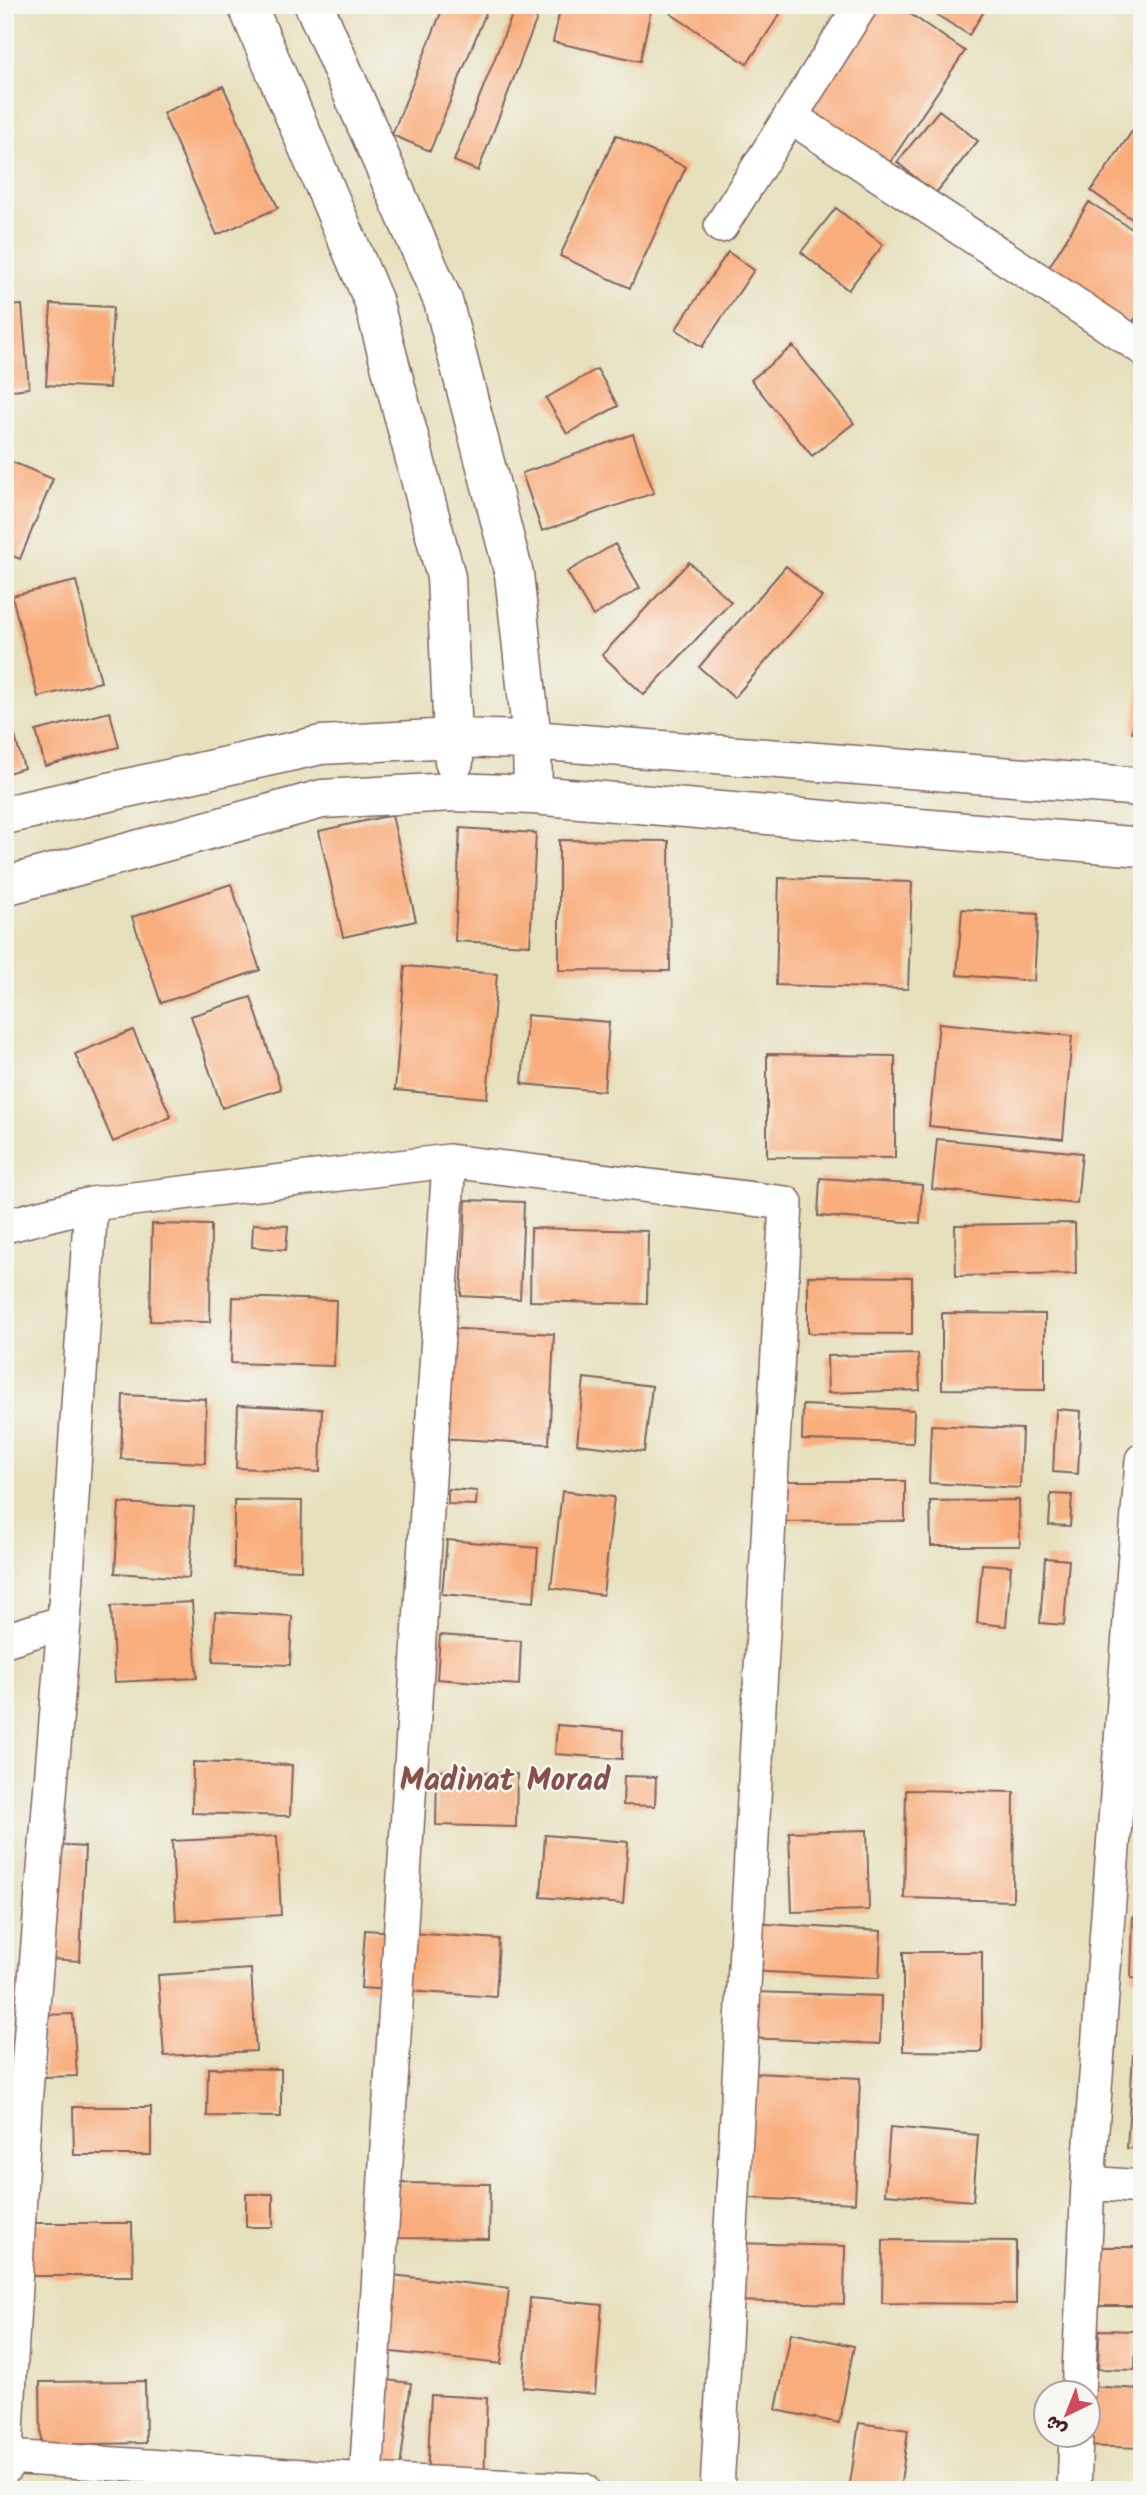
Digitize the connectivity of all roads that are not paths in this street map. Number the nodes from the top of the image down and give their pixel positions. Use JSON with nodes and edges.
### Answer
{"nodes":[{"id":1,"x":247,"y":5,"type":"edge"},
{"id":2,"x":314,"y":5,"type":"edge"},
{"id":3,"x":861,"y":5,"type":"edge"},
{"id":4,"x":791,"y":117,"type":"junction"},
{"id":5,"x":721,"y":226,"type":"dead end"},
{"id":6,"x":1142,"y":348,"type":"edge"},
{"id":7,"x":453,"y":738,"type":"junction"},
{"id":8,"x":532,"y":740,"type":"junction"},
{"id":9,"x":1142,"y":787,"type":"edge"},
{"id":10,"x":454,"y":792,"type":"junction"},
{"id":11,"x":533,"y":795,"type":"junction"},
{"id":12,"x":5,"y":815,"type":"edge"},
{"id":13,"x":1142,"y":847,"type":"edge"},
{"id":14,"x":5,"y":886,"type":"edge"},
{"id":15,"x":449,"y":1161,"type":"junction"},
{"id":16,"x":91,"y":1204,"type":"junction"},
{"id":17,"x":5,"y":1226,"type":"edge"},
{"id":18,"x":1142,"y":1460,"type":"edge"},
{"id":19,"x":64,"y":1622,"type":"junction"},
{"id":20,"x":5,"y":1640,"type":"edge"},
{"id":21,"x":15,"y":2103,"type":"edge"},
{"id":22,"x":1088,"y":2183,"type":"junction"},
{"id":23,"x":1142,"y":2187,"type":"edge"},
{"id":24,"x":1079,"y":2380,"type":"edge"},
{"id":25,"x":1075,"y":2450,"type":"edge"},
{"id":26,"x":6,"y":2457,"type":"edge"},
{"id":27,"x":5,"y":2468,"type":"edge"},
{"id":28,"x":366,"y":2480,"type":"junction"},
{"id":29,"x":583,"y":2490,"type":"edge"},
{"id":30,"x":717,"y":2490,"type":"edge"},
{"id":31,"x":1074,"y":2490,"type":"edge"}],
"edges":[{"from":1,"to":7,"type":"street"},
{"from":2,"to":8,"type":"street"},
{"from":3,"to":4,"type":"street"},
{"from":4,"to":5,"type":"street"},
{"from":4,"to":6,"type":"street"},
{"from":7,"to":8,"type":"street"},
{"from":7,"to":10,"type":"street"},
{"from":7,"to":12,"type":"street"},
{"from":8,"to":9,"type":"street"},
{"from":8,"to":11,"type":"street"},
{"from":10,"to":11,"type":"street"},
{"from":10,"to":14,"type":"street"},
{"from":11,"to":13,"type":"street"},
{"from":15,"to":16,"type":"street"},
{"from":15,"to":28,"type":"street"},
{"from":15,"to":30,"type":"street"},
{"from":16,"to":17,"type":"street"},
{"from":16,"to":19,"type":"street"},
{"from":18,"to":22,"type":"street"},
{"from":19,"to":20,"type":"street"},
{"from":19,"to":21,"type":"street"},
{"from":21,"to":26,"type":"street"},
{"from":22,"to":23,"type":"street"},
{"from":22,"to":24,"type":"street"},
{"from":25,"to":31,"type":"street"},
{"from":26,"to":27,"type":"street"},
{"from":26,"to":28,"type":"street"},
{"from":28,"to":29,"type":"street"}]}
